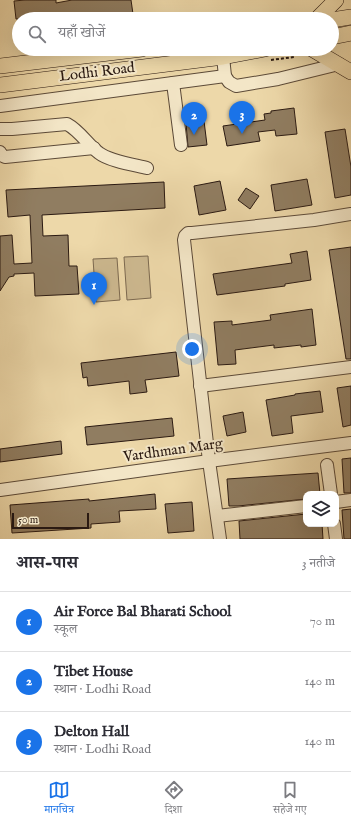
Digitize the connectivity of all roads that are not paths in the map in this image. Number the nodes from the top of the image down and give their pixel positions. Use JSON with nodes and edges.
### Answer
{"nodes":[{"id":1,"x":336,"y":0,"type":"edge"},
{"id":2,"x":324,"y":12,"type":"edge"},
{"id":3,"x":351,"y":17,"type":"edge"},
{"id":4,"x":339,"y":19,"type":"edge"},
{"id":5,"x":351,"y":33,"type":"edge"},
{"id":6,"x":339,"y":36,"type":"edge"},
{"id":7,"x":84,"y":56,"type":"edge"},
{"id":8,"x":228,"y":56,"type":"edge"},
{"id":9,"x":324,"y":56,"type":"edge"},
{"id":10,"x":223,"y":57,"type":"junction"},
{"id":11,"x":0,"y":66,"type":"edge"},
{"id":12,"x":345,"y":68,"type":"edge"},
{"id":13,"x":225,"y":76,"type":"junction"},
{"id":14,"x":173,"y":83,"type":"junction"},
{"id":15,"x":0,"y":84,"type":"edge"},
{"id":16,"x":0,"y":106,"type":"edge"},
{"id":17,"x":0,"y":129,"type":"edge"},
{"id":18,"x":181,"y":145,"type":"dead end"},
{"id":19,"x":94,"y":148,"type":"junction"},
{"id":20,"x":0,"y":152,"type":"edge"},
{"id":21,"x":147,"y":168,"type":"dead end"},
{"id":22,"x":351,"y":214,"type":"edge"},
{"id":23,"x":351,"y":367,"type":"edge"},
{"id":24,"x":200,"y":386,"type":"junction"},
{"id":25,"x":351,"y":443,"type":"edge"},
{"id":26,"x":209,"y":461,"type":"junction"},
{"id":27,"x":326,"y":465,"type":"dead end"},
{"id":28,"x":0,"y":490,"type":"edge"},
{"id":29,"x":330,"y":491,"type":"edge"},
{"id":30,"x":351,"y":500,"type":"edge"},
{"id":31,"x":339,"y":502,"type":"edge"},
{"id":32,"x":303,"y":506,"type":"edge"},
{"id":33,"x":217,"y":516,"type":"junction"},
{"id":34,"x":334,"y":527,"type":"edge"},
{"id":35,"x":220,"y":539,"type":"edge"},
{"id":36,"x":336,"y":539,"type":"edge"}],
"edges":[{"from":1,"to":2,"type":"main road"},
{"from":3,"to":4,"type":"main road"},
{"from":5,"to":6,"type":"main road"},
{"from":7,"to":11,"type":"main road"},
{"from":8,"to":10,"type":"main road","name":"Lodhi Road"},
{"from":9,"to":12,"type":"main road"},
{"from":10,"to":13,"type":"street"},
{"from":10,"to":15,"type":"main road","name":"Lodhi Road"},
{"from":12,"to":13,"type":"street"},
{"from":13,"to":14,"type":"street"},
{"from":14,"to":16,"type":"street"},
{"from":14,"to":18,"type":"street"},
{"from":17,"to":19,"type":"street"},
{"from":19,"to":20,"type":"street"},
{"from":19,"to":21,"type":"street"},
{"from":22,"to":24,"type":"street"},
{"from":23,"to":24,"type":"street"},
{"from":24,"to":26,"type":"street"},
{"from":25,"to":26,"type":"street","name":"Vardhman Marg"},
{"from":26,"to":28,"type":"street","name":"Vardhman Marg"},
{"from":26,"to":33,"type":"street"},
{"from":27,"to":29,"type":"street"},
{"from":30,"to":31,"type":"street"},
{"from":32,"to":33,"type":"street"},
{"from":33,"to":35,"type":"street"},
{"from":34,"to":36,"type":"street"}]}
